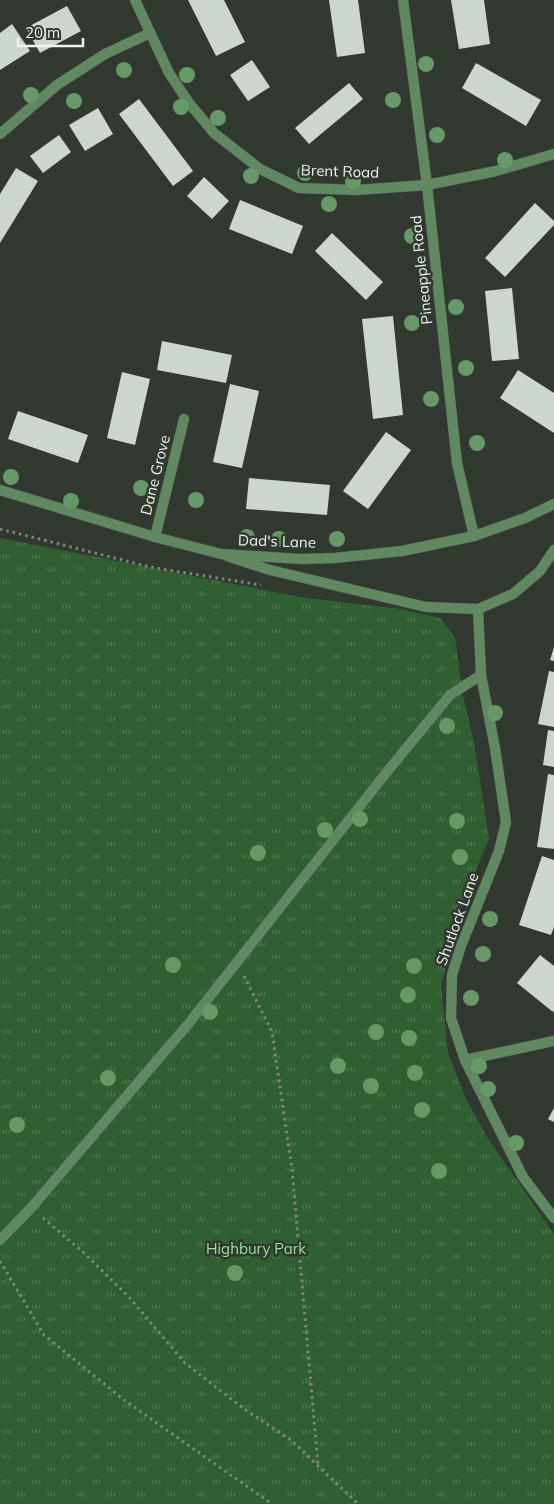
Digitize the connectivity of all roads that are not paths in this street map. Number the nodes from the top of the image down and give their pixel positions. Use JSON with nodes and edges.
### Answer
{"nodes":[{"id":1,"x":135,"y":0,"type":"edge"},
{"id":2,"x":403,"y":0,"type":"edge"},
{"id":3,"x":150,"y":33,"type":"junction"},
{"id":4,"x":0,"y":134,"type":"edge"},
{"id":5,"x":554,"y":154,"type":"edge"},
{"id":6,"x":427,"y":185,"type":"junction"},
{"id":7,"x":184,"y":419,"type":"dead end"},
{"id":8,"x":0,"y":490,"type":"edge"},
{"id":9,"x":554,"y":504,"type":"edge"},
{"id":10,"x":474,"y":536,"type":"junction"},
{"id":11,"x":155,"y":537,"type":"junction"},
{"id":12,"x":554,"y":550,"type":"edge"},
{"id":13,"x":221,"y":554,"type":"junction"},
{"id":14,"x":478,"y":608,"type":"junction"},
{"id":15,"x":480,"y":675,"type":"junction"},
{"id":16,"x":554,"y":1041,"type":"edge"},
{"id":17,"x":465,"y":1060,"type":"junction"},
{"id":18,"x":554,"y":1218,"type":"edge"},
{"id":19,"x":0,"y":1240,"type":"edge"}],
"edges":[{"from":1,"to":3,"type":"street","name":"Brent Road"},
{"from":2,"to":6,"type":"street","name":"Pineapple Road"},
{"from":3,"to":4,"type":"street"},
{"from":3,"to":6,"type":"street","name":"Brent Road"},
{"from":5,"to":6,"type":"street","name":"Brent Road"},
{"from":6,"to":10,"type":"street","name":"Pineapple Road"},
{"from":7,"to":11,"type":"street","name":"Dane Grove"},
{"from":8,"to":11,"type":"street","name":"Dad's Lane"},
{"from":9,"to":10,"type":"street","name":"Dad's Lane"},
{"from":10,"to":13,"type":"street","name":"Dad's Lane"},
{"from":11,"to":13,"type":"street","name":"Dad's Lane"},
{"from":12,"to":14,"type":"street"},
{"from":13,"to":14,"type":"street"},
{"from":14,"to":15,"type":"street","name":"Shutlock Lane"},
{"from":15,"to":17,"type":"street","name":"Shutlock Lane"},
{"from":15,"to":19,"type":"street"},
{"from":16,"to":17,"type":"street"},
{"from":17,"to":18,"type":"street","name":"Shutlock Lane"}]}
